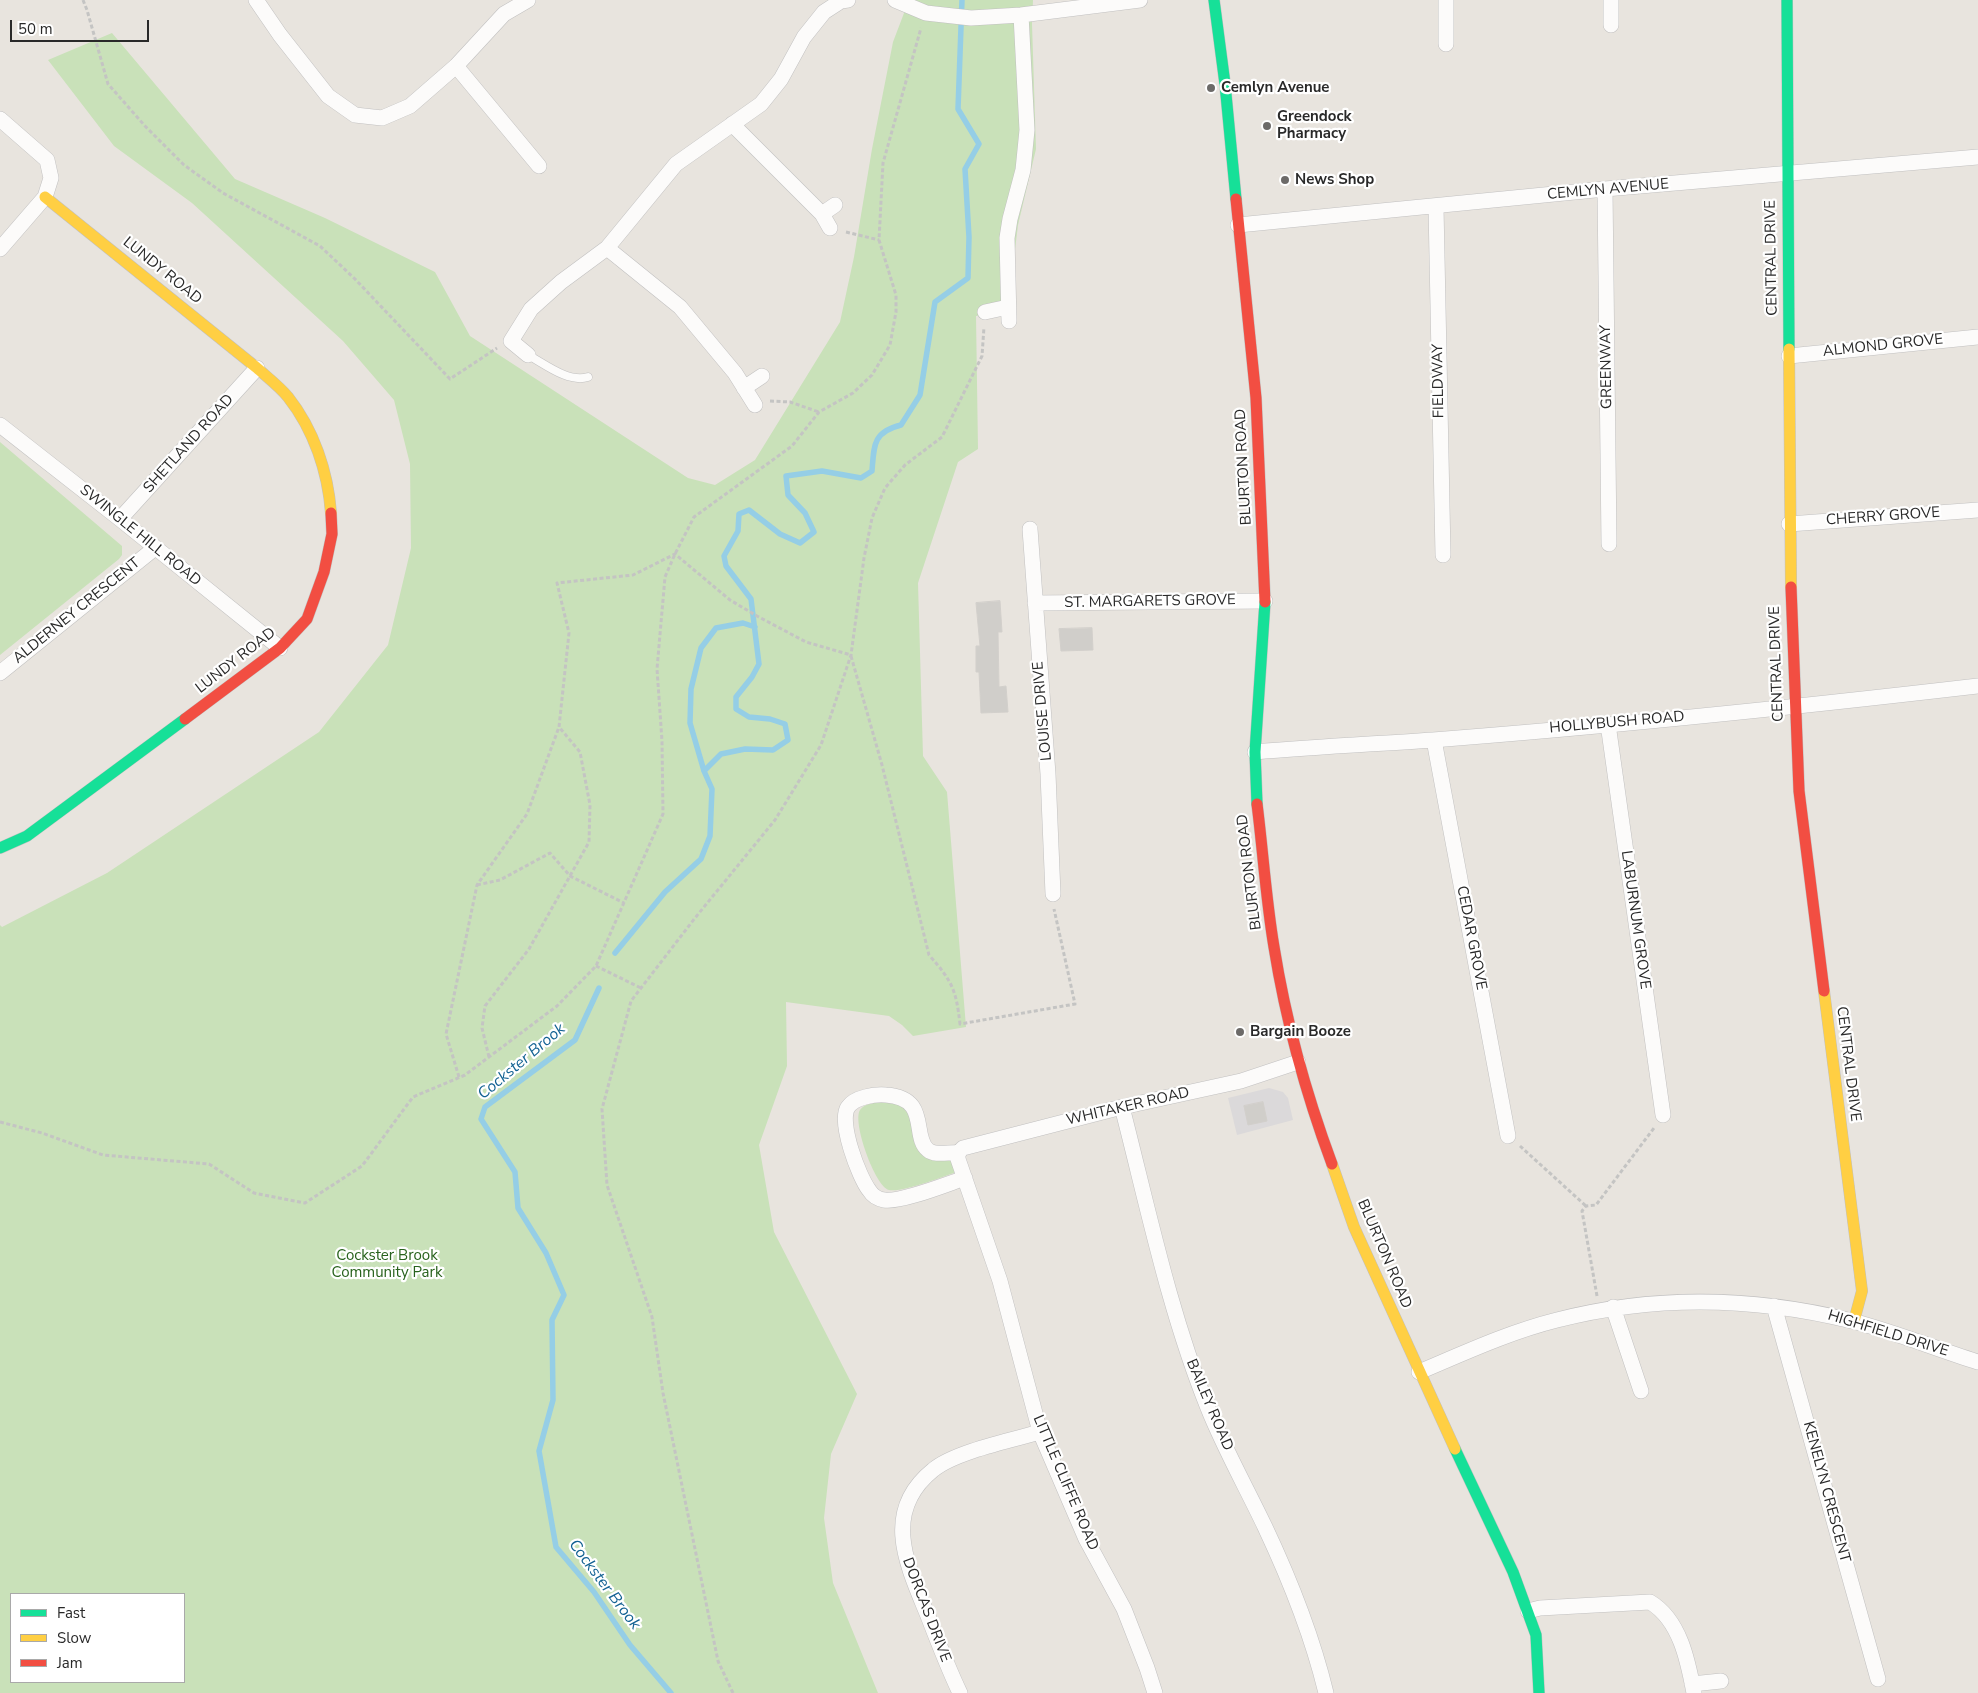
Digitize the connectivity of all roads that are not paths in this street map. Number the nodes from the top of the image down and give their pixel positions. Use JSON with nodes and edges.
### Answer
{"nodes":[{"id":1,"x":256,"y":0,"type":"edge"},
{"id":2,"x":528,"y":0,"type":"edge"},
{"id":3,"x":848,"y":0,"type":"edge"},
{"id":4,"x":895,"y":0,"type":"edge"},
{"id":5,"x":1140,"y":0,"type":"edge"},
{"id":6,"x":1214,"y":0,"type":"edge"},
{"id":7,"x":1446,"y":0,"type":"edge"},
{"id":8,"x":1611,"y":0,"type":"edge"},
{"id":9,"x":1787,"y":0,"type":"edge"},
{"id":10,"x":1021,"y":15,"type":"junction"},
{"id":11,"x":1611,"y":25,"type":"dead end"},
{"id":12,"x":1446,"y":44,"type":"dead end"},
{"id":13,"x":456,"y":66,"type":"junction"},
{"id":14,"x":0,"y":119,"type":"edge"},
{"id":15,"x":732,"y":124,"type":"junction"},
{"id":16,"x":1978,"y":157,"type":"edge"},
{"id":17,"x":539,"y":166,"type":"dead end"},
{"id":18,"x":1786,"y":175,"type":"junction"},
{"id":19,"x":1605,"y":190,"type":"junction"},
{"id":20,"x":45,"y":198,"type":"junction"},
{"id":21,"x":835,"y":205,"type":"dead end"},
{"id":22,"x":1436,"y":207,"type":"junction"},
{"id":23,"x":822,"y":214,"type":"junction"},
{"id":24,"x":1238,"y":225,"type":"junction"},
{"id":25,"x":830,"y":228,"type":"road end"},
{"id":26,"x":607,"y":248,"type":"junction"},
{"id":27,"x":0,"y":249,"type":"edge"},
{"id":28,"x":985,"y":312,"type":"road end"},
{"id":29,"x":1978,"y":337,"type":"edge"},
{"id":30,"x":528,"y":355,"type":"joint"},
{"id":31,"x":1789,"y":356,"type":"junction"},
{"id":32,"x":257,"y":368,"type":"junction"},
{"id":33,"x":762,"y":376,"type":"dead end"},
{"id":34,"x":588,"y":377,"type":"dead end"},
{"id":35,"x":744,"y":388,"type":"junction"},
{"id":36,"x":755,"y":405,"type":"road end"},
{"id":37,"x":0,"y":425,"type":"edge"},
{"id":38,"x":1978,"y":510,"type":"edge"},
{"id":39,"x":120,"y":519,"type":"junction"},
{"id":40,"x":1789,"y":524,"type":"junction"},
{"id":41,"x":1030,"y":529,"type":"dead end"},
{"id":42,"x":1609,"y":544,"type":"dead end"},
{"id":43,"x":155,"y":548,"type":"junction"},
{"id":44,"x":1443,"y":555,"type":"dead end"},
{"id":45,"x":1265,"y":600,"type":"junction"},
{"id":46,"x":1035,"y":603,"type":"junction"},
{"id":47,"x":280,"y":648,"type":"junction"},
{"id":48,"x":0,"y":673,"type":"edge"},
{"id":49,"x":1978,"y":686,"type":"edge"},
{"id":50,"x":1793,"y":707,"type":"junction"},
{"id":51,"x":1608,"y":724,"type":"junction"},
{"id":52,"x":1434,"y":740,"type":"junction"},
{"id":53,"x":1256,"y":752,"type":"junction"},
{"id":54,"x":0,"y":848,"type":"edge"},
{"id":55,"x":1053,"y":894,"type":"road end"},
{"id":56,"x":1298,"y":1062,"type":"junction"},
{"id":57,"x":1122,"y":1107,"type":"junction"},
{"id":58,"x":1663,"y":1115,"type":"road end"},
{"id":59,"x":1508,"y":1136,"type":"road end"},
{"id":60,"x":958,"y":1152,"type":"junction"},
{"id":61,"x":964,"y":1178,"type":"junction"},
{"id":62,"x":1774,"y":1306,"type":"junction"},
{"id":63,"x":1606,"y":1309,"type":"junction"},
{"id":64,"x":1854,"y":1321,"type":"junction"},
{"id":65,"x":1978,"y":1362,"type":"edge"},
{"id":66,"x":1419,"y":1372,"type":"junction"},
{"id":67,"x":1640,"y":1391,"type":"dead end"},
{"id":68,"x":1040,"y":1432,"type":"junction"},
{"id":69,"x":1528,"y":1611,"type":"junction"},
{"id":70,"x":1878,"y":1679,"type":"dead end"},
{"id":71,"x":1721,"y":1681,"type":"dead end"},
{"id":72,"x":1693,"y":1689,"type":"edge"},
{"id":73,"x":960,"y":1693,"type":"edge"},
{"id":74,"x":1155,"y":1693,"type":"edge"},
{"id":75,"x":1326,"y":1693,"type":"edge"},
{"id":76,"x":1539,"y":1693,"type":"edge"}],
"edges":[{"from":1,"to":13,"type":"street"},
{"from":2,"to":13,"type":"street"},
{"from":3,"to":15,"type":"street"},
{"from":4,"to":10,"type":"street"},
{"from":5,"to":10,"type":"street"},
{"from":6,"to":24,"type":"street","name":"BLURTON ROAD"},
{"from":7,"to":12,"type":"street"},
{"from":8,"to":11,"type":"street"},
{"from":9,"to":18,"type":"street","name":"CENTRAL DRIVE"},
{"from":10,"to":28,"type":"street"},
{"from":13,"to":17,"type":"street"},
{"from":14,"to":20,"type":"street"},
{"from":15,"to":23,"type":"street"},
{"from":15,"to":26,"type":"street"},
{"from":16,"to":18,"type":"street","name":"CEMLYN AVENUE"},
{"from":18,"to":19,"type":"street","name":"CEMLYN AVENUE"},
{"from":18,"to":31,"type":"street","name":"CENTRAL DRIVE"},
{"from":19,"to":22,"type":"street","name":"CEMLYN AVENUE"},
{"from":19,"to":42,"type":"street","name":"GREENWAY"},
{"from":20,"to":27,"type":"street"},
{"from":20,"to":32,"type":"street","name":"LUNDY ROAD"},
{"from":21,"to":23,"type":"street"},
{"from":22,"to":24,"type":"street","name":"CEMLYN AVENUE"},
{"from":22,"to":44,"type":"street","name":"FIELDWAY"},
{"from":23,"to":25,"type":"street"},
{"from":24,"to":45,"type":"street","name":"BLURTON ROAD"},
{"from":26,"to":30,"type":"street"},
{"from":26,"to":35,"type":"street"},
{"from":29,"to":31,"type":"street","name":"ALMOND GROVE"},
{"from":30,"to":34,"type":"lane"},
{"from":31,"to":40,"type":"street","name":"CENTRAL DRIVE"},
{"from":32,"to":39,"type":"street","name":"SHETLAND ROAD"},
{"from":32,"to":47,"type":"street","name":"LUNDY ROAD"},
{"from":33,"to":35,"type":"street"},
{"from":35,"to":36,"type":"street"},
{"from":37,"to":39,"type":"street","name":"SWINGLE HILL ROAD"},
{"from":38,"to":40,"type":"street","name":"CHERRY GROVE"},
{"from":39,"to":43,"type":"street","name":"SWINGLE HILL ROAD"},
{"from":40,"to":50,"type":"street","name":"CENTRAL DRIVE"},
{"from":41,"to":46,"type":"street","name":"LOUISE DRIVE"},
{"from":43,"to":47,"type":"street","name":"SWINGLE HILL ROAD"},
{"from":43,"to":48,"type":"street","name":"ALDERNEY CRESCENT"},
{"from":45,"to":46,"type":"street","name":"ST. MARGARETS GROVE"},
{"from":45,"to":53,"type":"street","name":"BLURTON ROAD"},
{"from":46,"to":55,"type":"street","name":"LOUISE DRIVE"},
{"from":47,"to":54,"type":"street","name":"LUNDY ROAD"},
{"from":49,"to":50,"type":"street","name":"HOLLYBUSH ROAD"},
{"from":50,"to":51,"type":"street","name":"HOLLYBUSH ROAD"},
{"from":50,"to":64,"type":"street","name":"CENTRAL DRIVE"},
{"from":51,"to":52,"type":"street","name":"HOLLYBUSH ROAD"},
{"from":51,"to":58,"type":"street","name":"LABURNUM GROVE"},
{"from":52,"to":53,"type":"street","name":"HOLLYBUSH ROAD"},
{"from":52,"to":59,"type":"street","name":"CEDAR GROVE"},
{"from":53,"to":56,"type":"street","name":"BLURTON ROAD"},
{"from":56,"to":57,"type":"street","name":"WHITAKER ROAD"},
{"from":56,"to":66,"type":"street","name":"BLURTON ROAD"},
{"from":57,"to":60,"type":"street","name":"WHITAKER ROAD"},
{"from":57,"to":75,"type":"street","name":"BAILEY ROAD"},
{"from":60,"to":61,"type":"street","name":"LITTLE CLIFFE ROAD"},
{"from":60,"to":61,"type":"street"},
{"from":61,"to":68,"type":"street","name":"LITTLE CLIFFE ROAD"},
{"from":62,"to":63,"type":"street","name":"HIGHFIELD DRIVE"},
{"from":62,"to":64,"type":"street","name":"HIGHFIELD DRIVE"},
{"from":62,"to":70,"type":"street","name":"KENELYN CRESCENT"},
{"from":63,"to":66,"type":"street","name":"HIGHFIELD DRIVE"},
{"from":63,"to":67,"type":"street"},
{"from":64,"to":65,"type":"street","name":"HIGHFIELD DRIVE"},
{"from":66,"to":69,"type":"street","name":"BLURTON ROAD"},
{"from":68,"to":73,"type":"street","name":"DORCAS DRIVE"},
{"from":68,"to":74,"type":"street","name":"LITTLE CLIFFE ROAD"},
{"from":69,"to":72,"type":"street"},
{"from":69,"to":76,"type":"street","name":"BLURTON ROAD"},
{"from":71,"to":72,"type":"street"}]}
